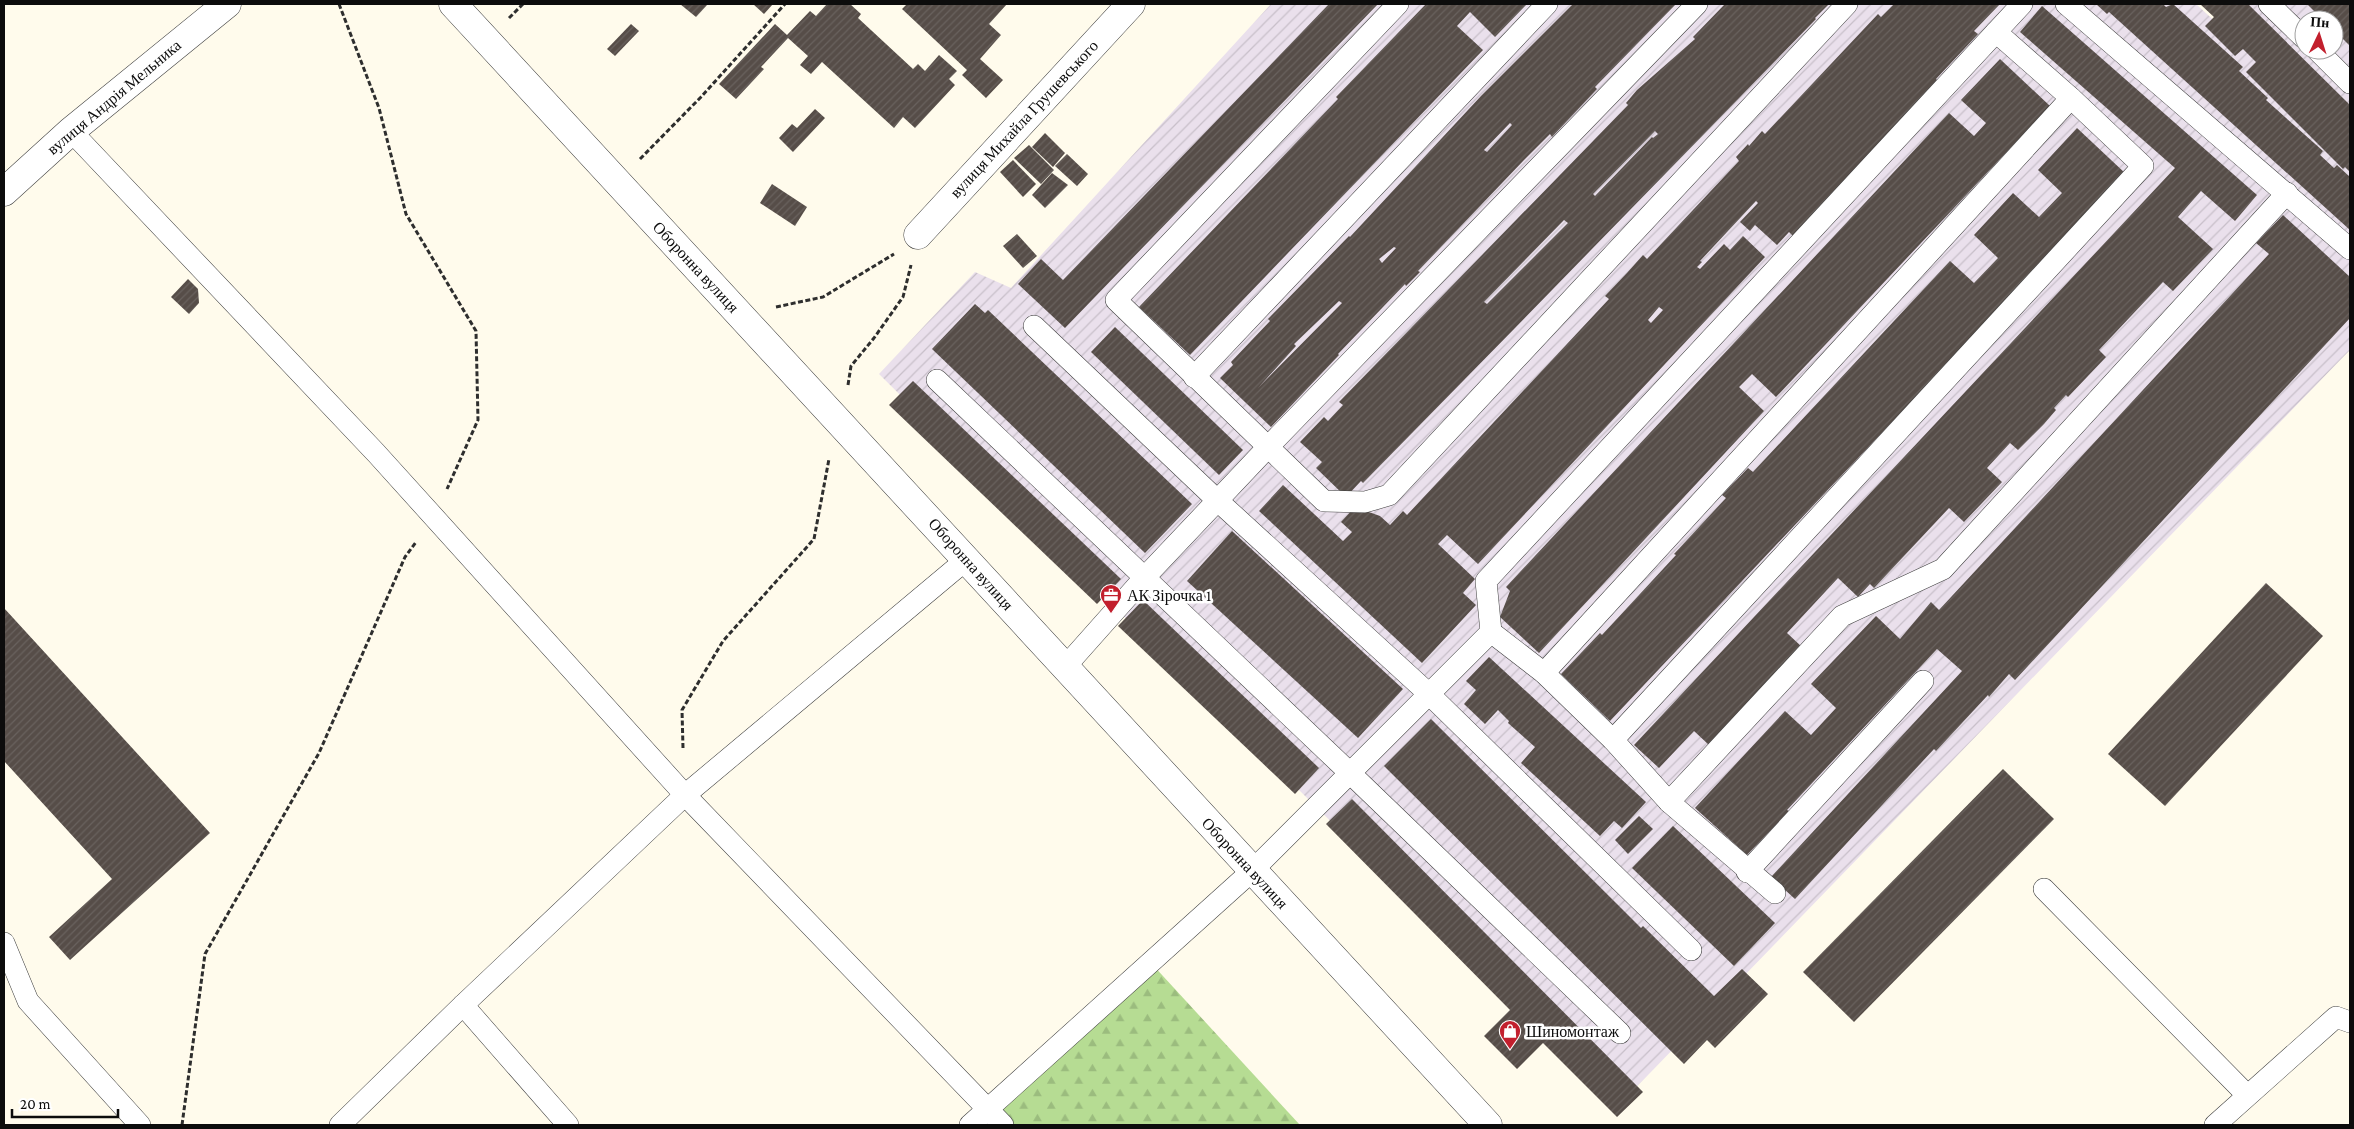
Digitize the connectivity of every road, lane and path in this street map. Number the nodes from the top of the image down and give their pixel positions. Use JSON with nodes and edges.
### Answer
{"nodes":[{"id":1,"x":226,"y":4,"type":"edge"},
{"id":2,"x":340,"y":4,"type":"edge"},
{"id":3,"x":453,"y":4,"type":"edge"},
{"id":4,"x":523,"y":4,"type":"edge"},
{"id":5,"x":785,"y":4,"type":"edge"},
{"id":6,"x":1131,"y":4,"type":"edge"},
{"id":7,"x":1398,"y":4,"type":"edge"},
{"id":8,"x":1547,"y":4,"type":"edge"},
{"id":9,"x":1697,"y":4,"type":"edge"},
{"id":10,"x":1847,"y":4,"type":"edge"},
{"id":11,"x":2022,"y":4,"type":"edge"},
{"id":12,"x":2066,"y":4,"type":"edge"},
{"id":13,"x":2269,"y":4,"type":"edge"},
{"id":14,"x":503,"y":24,"type":"dead end"},
{"id":15,"x":2294,"y":28,"type":"edge"},
{"id":16,"x":1996,"y":32,"type":"junction"},
{"id":17,"x":2327,"y":60,"type":"edge"},
{"id":18,"x":2350,"y":82,"type":"edge"},
{"id":19,"x":2071,"y":98,"type":"junction"},
{"id":20,"x":71,"y":131,"type":"junction"},
{"id":21,"x":634,"y":165,"type":"dead end"},
{"id":22,"x":4,"y":192,"type":"edge"},
{"id":23,"x":2286,"y":193,"type":"junction"},
{"id":24,"x":918,"y":235,"type":"junction"},
{"id":25,"x":2350,"y":249,"type":"edge"},
{"id":26,"x":768,"y":309,"type":"dead end"},
{"id":27,"x":1034,"y":326,"type":"dead end"},
{"id":28,"x":1194,"y":377,"type":"junction"},
{"id":29,"x":937,"y":380,"type":"dead end"},
{"id":30,"x":848,"y":389,"type":"dead end"},
{"id":31,"x":837,"y":417,"type":"junction"},
{"id":32,"x":1269,"y":446,"type":"junction"},
{"id":33,"x":1218,"y":501,"type":"junction"},
{"id":34,"x":435,"y":516,"type":"junction"},
{"id":35,"x":967,"y":559,"type":"junction"},
{"id":36,"x":1145,"y":577,"type":"junction"},
{"id":37,"x":1491,"y":632,"type":"junction"},
{"id":38,"x":1065,"y":667,"type":"junction"},
{"id":39,"x":1544,"y":673,"type":"junction"},
{"id":40,"x":1923,"y":681,"type":"dead end"},
{"id":41,"x":1429,"y":694,"type":"junction"},
{"id":42,"x":1613,"y":740,"type":"junction"},
{"id":43,"x":1351,"y":774,"type":"junction"},
{"id":44,"x":685,"y":795,"type":"junction"},
{"id":45,"x":1669,"y":802,"type":"junction"},
{"id":46,"x":1252,"y":871,"type":"junction"},
{"id":47,"x":1747,"y":872,"type":"junction"},
{"id":48,"x":2044,"y":889,"type":"dead end"},
{"id":49,"x":1775,"y":893,"type":"dead end"},
{"id":50,"x":4,"y":943,"type":"edge"},
{"id":51,"x":1691,"y":950,"type":"dead end"},
{"id":52,"x":463,"y":1004,"type":"junction"},
{"id":53,"x":2350,"y":1022,"type":"edge"},
{"id":54,"x":1620,"y":1033,"type":"dead end"},
{"id":55,"x":2247,"y":1095,"type":"junction"},
{"id":56,"x":988,"y":1108,"type":"junction"},
{"id":57,"x":140,"y":1125,"type":"edge"},
{"id":58,"x":182,"y":1125,"type":"edge"},
{"id":59,"x":340,"y":1125,"type":"edge"},
{"id":60,"x":568,"y":1125,"type":"edge"},
{"id":61,"x":970,"y":1125,"type":"edge"},
{"id":62,"x":1004,"y":1125,"type":"edge"},
{"id":63,"x":1488,"y":1125,"type":"edge"},
{"id":64,"x":2215,"y":1125,"type":"edge"}],
"edges":[{"from":1,"to":20,"type":"street","name":"вулиця Андрія Мельника"},
{"from":2,"to":34,"type":"path"},
{"from":3,"to":31,"type":"street","name":"Оборонна вулиця"},
{"from":4,"to":14,"type":"path"},
{"from":5,"to":21,"type":"path"},
{"from":6,"to":24,"type":"street","name":"вулиця Михайла Грушевського"},
{"from":7,"to":28,"type":"lane"},
{"from":8,"to":28,"type":"lane"},
{"from":9,"to":32,"type":"lane"},
{"from":10,"to":32,"type":"lane"},
{"from":11,"to":16,"type":"lane"},
{"from":12,"to":23,"type":"lane"},
{"from":13,"to":15,"type":"lane"},
{"from":16,"to":19,"type":"lane"},
{"from":16,"to":37,"type":"lane"},
{"from":17,"to":18,"type":"lane"},
{"from":19,"to":39,"type":"lane"},
{"from":19,"to":42,"type":"lane"},
{"from":20,"to":22,"type":"street","name":"вулиця Андрія Мельника"},
{"from":20,"to":34,"type":"lane"},
{"from":23,"to":25,"type":"lane"},
{"from":23,"to":45,"type":"lane"},
{"from":24,"to":26,"type":"path"},
{"from":24,"to":30,"type":"path"},
{"from":27,"to":33,"type":"lane"},
{"from":28,"to":32,"type":"lane"},
{"from":29,"to":36,"type":"lane"},
{"from":31,"to":35,"type":"street","name":"Оборонна вулиця"},
{"from":31,"to":44,"type":"path"},
{"from":32,"to":33,"type":"lane"},
{"from":33,"to":36,"type":"lane"},
{"from":33,"to":41,"type":"lane"},
{"from":34,"to":44,"type":"lane"},
{"from":34,"to":58,"type":"path"},
{"from":35,"to":38,"type":"street","name":"Оборонна вулиця"},
{"from":35,"to":44,"type":"lane"},
{"from":36,"to":38,"type":"lane"},
{"from":36,"to":43,"type":"lane"},
{"from":37,"to":39,"type":"lane"},
{"from":37,"to":41,"type":"lane"},
{"from":38,"to":46,"type":"street","name":"Оборонна вулиця"},
{"from":39,"to":42,"type":"lane"},
{"from":40,"to":47,"type":"lane"},
{"from":41,"to":43,"type":"lane"},
{"from":41,"to":51,"type":"lane"},
{"from":42,"to":45,"type":"lane"},
{"from":43,"to":46,"type":"lane"},
{"from":43,"to":54,"type":"lane"},
{"from":44,"to":52,"type":"lane"},
{"from":44,"to":56,"type":"lane"},
{"from":45,"to":47,"type":"lane"},
{"from":46,"to":56,"type":"lane"},
{"from":46,"to":63,"type":"street","name":"Оборонна вулиця"},
{"from":47,"to":49,"type":"lane"},
{"from":48,"to":55,"type":"lane"},
{"from":50,"to":57,"type":"lane"},
{"from":52,"to":59,"type":"lane"},
{"from":52,"to":60,"type":"lane"},
{"from":53,"to":55,"type":"lane"},
{"from":55,"to":64,"type":"lane"},
{"from":56,"to":61,"type":"lane"},
{"from":56,"to":62,"type":"lane"}]}
